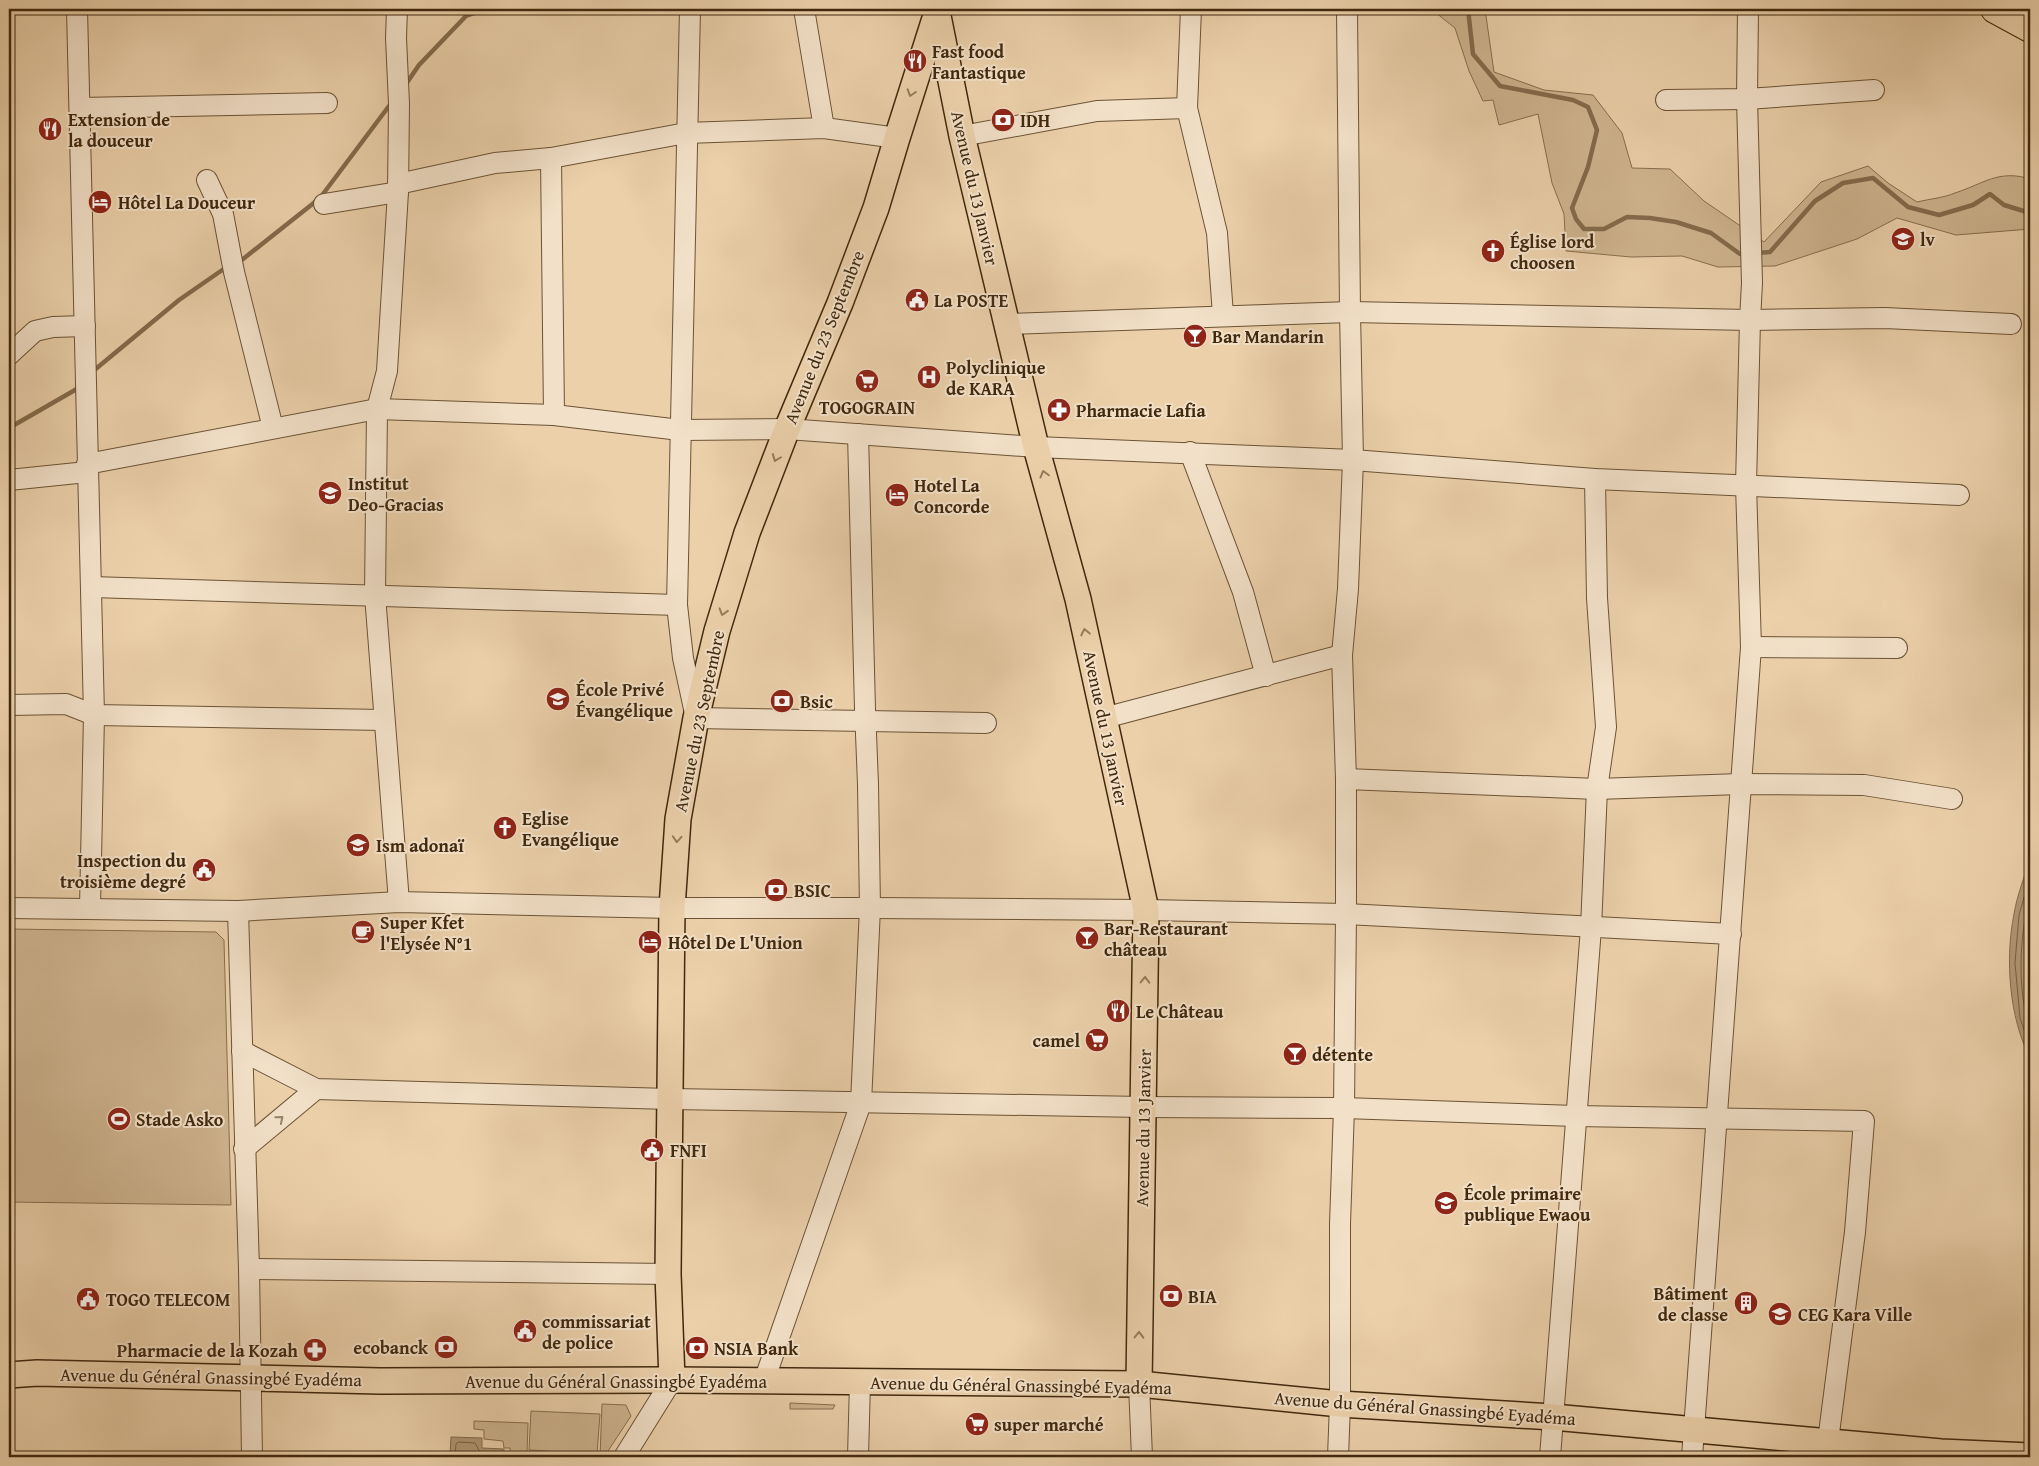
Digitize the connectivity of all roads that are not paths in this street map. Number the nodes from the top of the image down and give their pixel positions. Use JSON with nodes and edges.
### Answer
{"nodes":[{"id":1,"x":77,"y":9,"type":"edge"},
{"id":2,"x":397,"y":9,"type":"edge"},
{"id":3,"x":690,"y":9,"type":"edge"},
{"id":4,"x":804,"y":9,"type":"edge"},
{"id":5,"x":1191,"y":9,"type":"edge"},
{"id":6,"x":1347,"y":9,"type":"edge"},
{"id":7,"x":1748,"y":9,"type":"edge"},
{"id":8,"x":1996,"y":9,"type":"edge"},
{"id":9,"x":938,"y":11,"type":"edge"},
{"id":10,"x":2030,"y":28,"type":"edge"},
{"id":11,"x":1874,"y":90,"type":"dead end"},
{"id":12,"x":1748,"y":99,"type":"junction"},
{"id":13,"x":1666,"y":100,"type":"dead end"},
{"id":14,"x":326,"y":103,"type":"dead end"},
{"id":15,"x":80,"y":108,"type":"junction"},
{"id":16,"x":1187,"y":108,"type":"junction"},
{"id":17,"x":824,"y":128,"type":"junction"},
{"id":18,"x":686,"y":133,"type":"junction"},
{"id":19,"x":962,"y":136,"type":"junction"},
{"id":20,"x":897,"y":138,"type":"junction"},
{"id":21,"x":551,"y":158,"type":"junction"},
{"id":22,"x":206,"y":180,"type":"dead end"},
{"id":23,"x":398,"y":188,"type":"junction"},
{"id":24,"x":324,"y":204,"type":"dead end"},
{"id":25,"x":1350,"y":312,"type":"junction"},
{"id":26,"x":1223,"y":315,"type":"junction"},
{"id":27,"x":1750,"y":320,"type":"junction"},
{"id":28,"x":1008,"y":324,"type":"junction"},
{"id":29,"x":2011,"y":324,"type":"dead end"},
{"id":30,"x":85,"y":326,"type":"junction"},
{"id":31,"x":9,"y":355,"type":"edge"},
{"id":32,"x":377,"y":409,"type":"junction"},
{"id":33,"x":554,"y":415,"type":"junction"},
{"id":34,"x":273,"y":428,"type":"junction"},
{"id":35,"x":786,"y":429,"type":"junction"},
{"id":36,"x":680,"y":430,"type":"junction"},
{"id":37,"x":858,"y":434,"type":"junction"},
{"id":38,"x":1036,"y":447,"type":"junction"},
{"id":39,"x":1190,"y":452,"type":"junction"},
{"id":40,"x":1353,"y":460,"type":"junction"},
{"id":41,"x":87,"y":468,"type":"junction"},
{"id":42,"x":1595,"y":479,"type":"junction"},
{"id":43,"x":9,"y":480,"type":"edge"},
{"id":44,"x":1746,"y":485,"type":"junction"},
{"id":45,"x":1959,"y":495,"type":"dead end"},
{"id":46,"x":91,"y":587,"type":"junction"},
{"id":47,"x":375,"y":595,"type":"junction"},
{"id":48,"x":677,"y":606,"type":"junction"},
{"id":49,"x":1751,"y":647,"type":"junction"},
{"id":50,"x":1897,"y":648,"type":"dead end"},
{"id":51,"x":1342,"y":655,"type":"junction"},
{"id":52,"x":1266,"y":676,"type":"junction"},
{"id":53,"x":9,"y":706,"type":"edge"},
{"id":54,"x":94,"y":715,"type":"junction"},
{"id":55,"x":696,"y":718,"type":"junction"},
{"id":56,"x":1104,"y":718,"type":"junction"},
{"id":57,"x":865,"y":719,"type":"junction"},
{"id":58,"x":384,"y":720,"type":"junction"},
{"id":59,"x":986,"y":723,"type":"dead end"},
{"id":60,"x":1346,"y":780,"type":"junction"},
{"id":61,"x":1740,"y":784,"type":"junction"},
{"id":62,"x":1597,"y":789,"type":"junction"},
{"id":63,"x":1952,"y":799,"type":"dead end"},
{"id":64,"x":399,"y":902,"type":"junction"},
{"id":65,"x":9,"y":908,"type":"edge"},
{"id":66,"x":90,"y":908,"type":"junction"},
{"id":67,"x":672,"y":908,"type":"junction"},
{"id":68,"x":870,"y":908,"type":"junction"},
{"id":69,"x":1146,"y":910,"type":"junction"},
{"id":70,"x":238,"y":911,"type":"junction"},
{"id":71,"x":1346,"y":914,"type":"junction"},
{"id":72,"x":1591,"y":928,"type":"junction"},
{"id":73,"x":1731,"y":934,"type":"junction"},
{"id":74,"x":242,"y":1051,"type":"junction"},
{"id":75,"x":316,"y":1089,"type":"junction"},
{"id":76,"x":670,"y":1099,"type":"junction"},
{"id":77,"x":861,"y":1103,"type":"junction"},
{"id":78,"x":1143,"y":1107,"type":"junction"},
{"id":79,"x":1344,"y":1108,"type":"junction"},
{"id":80,"x":1576,"y":1116,"type":"junction"},
{"id":81,"x":1718,"y":1118,"type":"junction"},
{"id":82,"x":244,"y":1149,"type":"junction"},
{"id":83,"x":249,"y":1269,"type":"junction"},
{"id":84,"x":668,"y":1274,"type":"junction"},
{"id":85,"x":9,"y":1375,"type":"edge"},
{"id":86,"x":250,"y":1378,"type":"junction"},
{"id":87,"x":672,"y":1380,"type":"junction"},
{"id":88,"x":764,"y":1381,"type":"junction"},
{"id":89,"x":860,"y":1382,"type":"junction"},
{"id":90,"x":1139,"y":1384,"type":"junction"},
{"id":91,"x":1340,"y":1404,"type":"junction"},
{"id":92,"x":1553,"y":1417,"type":"junction"},
{"id":93,"x":1693,"y":1428,"type":"junction"},
{"id":94,"x":1828,"y":1447,"type":"edge"},
{"id":95,"x":2030,"y":1456,"type":"edge"},
{"id":96,"x":252,"y":1457,"type":"edge"},
{"id":97,"x":624,"y":1457,"type":"edge"},
{"id":98,"x":858,"y":1457,"type":"edge"},
{"id":99,"x":1142,"y":1457,"type":"edge"},
{"id":100,"x":1338,"y":1457,"type":"edge"},
{"id":101,"x":1550,"y":1457,"type":"edge"},
{"id":102,"x":1692,"y":1457,"type":"edge"}],
"edges":[{"from":1,"to":15,"type":"street"},
{"from":2,"to":23,"type":"street"},
{"from":3,"to":18,"type":"street"},
{"from":4,"to":17,"type":"street"},
{"from":5,"to":16,"type":"street"},
{"from":6,"to":25,"type":"street"},
{"from":7,"to":12,"type":"street"},
{"from":8,"to":10,"type":"highway"},
{"from":9,"to":19,"type":"main road","name":"Avenue du 13 Janvier"},
{"from":9,"to":20,"type":"main road","name":"Avenue du 23 Septembre","one_way":true},
{"from":11,"to":12,"type":"street"},
{"from":12,"to":13,"type":"street"},
{"from":12,"to":27,"type":"street"},
{"from":14,"to":15,"type":"street"},
{"from":15,"to":30,"type":"street"},
{"from":16,"to":19,"type":"street"},
{"from":16,"to":26,"type":"street"},
{"from":17,"to":18,"type":"street"},
{"from":17,"to":20,"type":"street"},
{"from":18,"to":21,"type":"street"},
{"from":18,"to":36,"type":"street"},
{"from":19,"to":28,"type":"main road","name":"Avenue du 13 Janvier"},
{"from":20,"to":35,"type":"main road","name":"Avenue du 23 Septembre"},
{"from":21,"to":23,"type":"street"},
{"from":21,"to":33,"type":"street"},
{"from":22,"to":34,"type":"street"},
{"from":23,"to":24,"type":"street"},
{"from":23,"to":32,"type":"street"},
{"from":25,"to":26,"type":"street"},
{"from":25,"to":27,"type":"street"},
{"from":25,"to":40,"type":"street"},
{"from":26,"to":28,"type":"street"},
{"from":27,"to":29,"type":"street"},
{"from":27,"to":44,"type":"street"},
{"from":28,"to":38,"type":"main road","name":"Avenue du 13 Janvier"},
{"from":30,"to":31,"type":"street"},
{"from":30,"to":41,"type":"street"},
{"from":32,"to":33,"type":"street"},
{"from":32,"to":34,"type":"street"},
{"from":32,"to":47,"type":"street"},
{"from":33,"to":36,"type":"street"},
{"from":34,"to":41,"type":"street"},
{"from":35,"to":36,"type":"street"},
{"from":35,"to":37,"type":"street"},
{"from":35,"to":55,"type":"main road","name":"Avenue du 23 Septembre","one_way":true},
{"from":36,"to":48,"type":"street"},
{"from":37,"to":38,"type":"street"},
{"from":37,"to":57,"type":"street"},
{"from":38,"to":39,"type":"street"},
{"from":56,"to":38,"type":"main road","name":"Avenue du 13 Janvier","one_way":true},
{"from":39,"to":40,"type":"street"},
{"from":39,"to":52,"type":"street"},
{"from":40,"to":42,"type":"street"},
{"from":40,"to":51,"type":"street"},
{"from":41,"to":43,"type":"street"},
{"from":41,"to":46,"type":"street"},
{"from":42,"to":44,"type":"street"},
{"from":42,"to":62,"type":"street"},
{"from":44,"to":45,"type":"street"},
{"from":44,"to":49,"type":"street"},
{"from":46,"to":47,"type":"street"},
{"from":46,"to":54,"type":"street"},
{"from":47,"to":48,"type":"street"},
{"from":47,"to":58,"type":"street"},
{"from":48,"to":55,"type":"street"},
{"from":49,"to":50,"type":"street"},
{"from":49,"to":61,"type":"street"},
{"from":51,"to":52,"type":"street"},
{"from":51,"to":60,"type":"street"},
{"from":52,"to":56,"type":"street"},
{"from":53,"to":54,"type":"street"},
{"from":54,"to":58,"type":"street"},
{"from":54,"to":66,"type":"street"},
{"from":55,"to":57,"type":"street"},
{"from":55,"to":67,"type":"main road","name":"Avenue du 23 Septembre","one_way":true},
{"from":56,"to":69,"type":"main road","name":"Avenue du 13 Janvier"},
{"from":57,"to":59,"type":"street"},
{"from":57,"to":68,"type":"street"},
{"from":58,"to":64,"type":"street"},
{"from":60,"to":62,"type":"street"},
{"from":60,"to":71,"type":"street"},
{"from":61,"to":62,"type":"street"},
{"from":61,"to":63,"type":"street"},
{"from":61,"to":73,"type":"street"},
{"from":62,"to":72,"type":"street"},
{"from":64,"to":67,"type":"street"},
{"from":64,"to":70,"type":"street"},
{"from":65,"to":66,"type":"street"},
{"from":66,"to":70,"type":"street"},
{"from":67,"to":68,"type":"street"},
{"from":67,"to":76,"type":"main road","name":"Avenue du 23 Septembre"},
{"from":68,"to":69,"type":"street"},
{"from":68,"to":77,"type":"street"},
{"from":69,"to":71,"type":"street"},
{"from":78,"to":69,"type":"main road","name":"Avenue du 13 Janvier","one_way":true},
{"from":70,"to":74,"type":"street"},
{"from":71,"to":72,"type":"street"},
{"from":71,"to":79,"type":"street"},
{"from":72,"to":73,"type":"street"},
{"from":72,"to":80,"type":"street"},
{"from":73,"to":81,"type":"street"},
{"from":74,"to":75,"type":"street"},
{"from":74,"to":82,"type":"street"},
{"from":75,"to":76,"type":"street"},
{"from":82,"to":75,"type":"street","one_way":true},
{"from":76,"to":77,"type":"street"},
{"from":76,"to":84,"type":"main road","name":"Avenue du 23 Septembre"},
{"from":77,"to":78,"type":"street"},
{"from":77,"to":88,"type":"street"},
{"from":78,"to":79,"type":"street"},
{"from":90,"to":78,"type":"main road","name":"Avenue du 13 Janvier","one_way":true},
{"from":79,"to":80,"type":"street"},
{"from":79,"to":91,"type":"street"},
{"from":80,"to":81,"type":"street"},
{"from":80,"to":92,"type":"street"},
{"from":81,"to":93,"type":"street"},
{"from":81,"to":94,"type":"street"},
{"from":82,"to":83,"type":"street"},
{"from":83,"to":84,"type":"street"},
{"from":83,"to":86,"type":"street"},
{"from":84,"to":87,"type":"main road","name":"Avenue du 23 Septembre"},
{"from":85,"to":86,"type":"main road","name":"Avenue du Général Gnassingbé Eyadéma"},
{"from":86,"to":87,"type":"main road","name":"Avenue du Général Gnassingbé Eyadéma"},
{"from":86,"to":96,"type":"street"},
{"from":87,"to":88,"type":"main road","name":"Avenue du Général Gnassingbé Eyadéma"},
{"from":87,"to":97,"type":"street"},
{"from":88,"to":89,"type":"main road","name":"Avenue du Général Gnassingbé Eyadéma"},
{"from":89,"to":90,"type":"main road","name":"Avenue du Général Gnassingbé Eyadéma"},
{"from":89,"to":98,"type":"street"},
{"from":90,"to":91,"type":"main road","name":"Avenue du Général Gnassingbé Eyadéma"},
{"from":90,"to":99,"type":"street","name":"Avenue du 13 Janvier"},
{"from":91,"to":92,"type":"main road","name":"Avenue du Général Gnassingbé Eyadéma"},
{"from":91,"to":100,"type":"street"},
{"from":92,"to":93,"type":"main road","name":"Avenue du Général Gnassingbé Eyadéma"},
{"from":92,"to":101,"type":"street"},
{"from":93,"to":94,"type":"main road","name":"Avenue du Général Gnassingbé Eyadéma"},
{"from":93,"to":102,"type":"street"},
{"from":94,"to":95,"type":"main road","name":"Avenue du Général Gnassingbé Eyadéma"}]}
